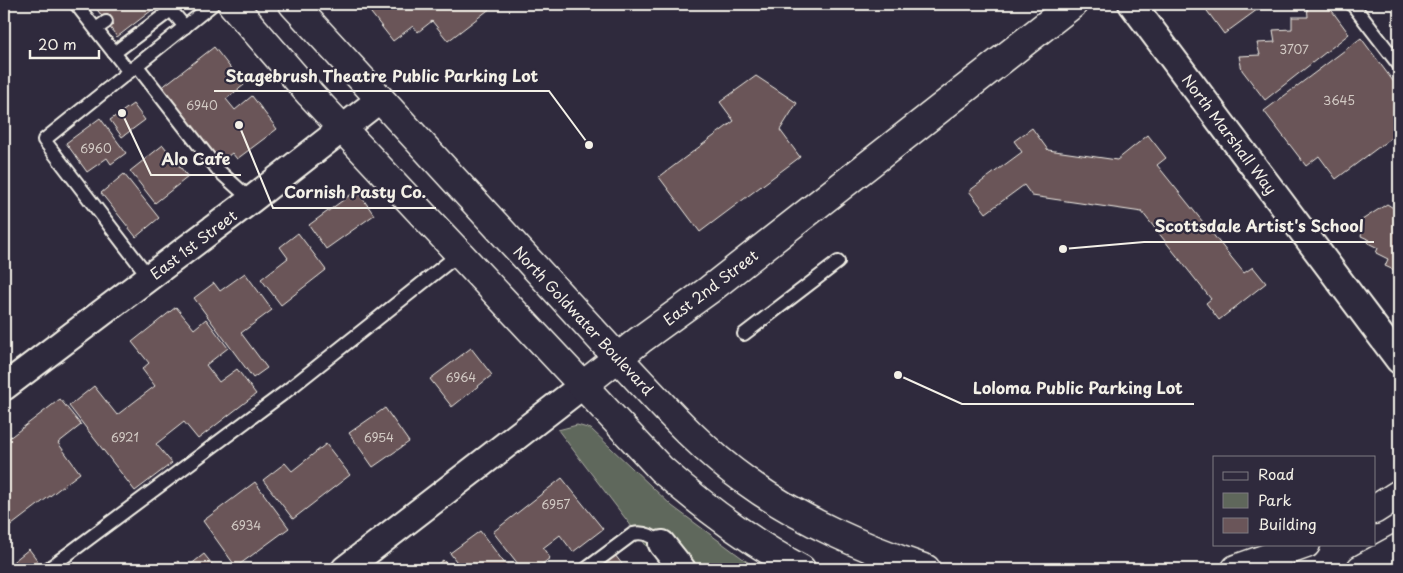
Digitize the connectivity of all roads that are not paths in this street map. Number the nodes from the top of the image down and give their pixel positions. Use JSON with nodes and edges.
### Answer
{"nodes":[{"id":1,"x":76,"y":4,"type":"edge"},
{"id":2,"x":213,"y":4,"type":"edge"},
{"id":3,"x":232,"y":4,"type":"edge"},
{"id":4,"x":293,"y":4,"type":"edge"},
{"id":5,"x":1073,"y":4,"type":"edge"},
{"id":6,"x":1132,"y":4,"type":"edge"},
{"id":7,"x":1352,"y":4,"type":"edge"},
{"id":8,"x":171,"y":7,"type":"edge"},
{"id":9,"x":185,"y":27,"type":"junction"},
{"id":10,"x":114,"y":53,"type":"junction"},
{"id":11,"x":1399,"y":65,"type":"edge"},
{"id":12,"x":133,"y":69,"type":"junction"},
{"id":13,"x":379,"y":100,"type":"junction"},
{"id":14,"x":342,"y":129,"type":"junction"},
{"id":15,"x":251,"y":200,"type":"junction"},
{"id":16,"x":459,"y":254,"type":"junction"},
{"id":17,"x":838,"y":262,"type":"dead end"},
{"id":18,"x":149,"y":278,"type":"junction"},
{"id":19,"x":744,"y":334,"type":"dead end"},
{"id":20,"x":618,"y":358,"type":"junction"},
{"id":21,"x":1399,"y":360,"type":"edge"},
{"id":22,"x":582,"y":386,"type":"junction"},
{"id":23,"x":4,"y":387,"type":"edge"},
{"id":24,"x":1399,"y":494,"type":"edge"},
{"id":25,"x":1376,"y":509,"type":"edge"},
{"id":26,"x":662,"y":544,"type":"joint"},
{"id":27,"x":1300,"y":546,"type":"edge"},
{"id":28,"x":1399,"y":548,"type":"edge"},
{"id":29,"x":48,"y":569,"type":"edge"},
{"id":30,"x":345,"y":569,"type":"edge"},
{"id":31,"x":586,"y":569,"type":"edge"},
{"id":32,"x":682,"y":569,"type":"edge"},
{"id":33,"x":801,"y":569,"type":"edge"},
{"id":34,"x":926,"y":569,"type":"edge"},
{"id":35,"x":1236,"y":569,"type":"edge"},
{"id":36,"x":1362,"y":569,"type":"edge"}],
"edges":[{"from":1,"to":10,"type":"lane"},
{"from":2,"to":9,"type":"lane"},
{"from":3,"to":14,"type":"main road"},
{"from":4,"to":13,"type":"main road","name":"North Goldwater Boulevard"},
{"from":5,"to":20,"type":"main road","name":"East 2nd Street"},
{"from":6,"to":21,"type":"street","name":"North Marshall Way"},
{"from":7,"to":11,"type":"lane"},
{"from":8,"to":9,"type":"lane"},
{"from":8,"to":10,"type":"lane"},
{"from":9,"to":12,"type":"lane"},
{"from":10,"to":12,"type":"lane"},
{"from":12,"to":15,"type":"lane"},
{"from":12,"to":18,"type":"lane"},
{"from":13,"to":14,"type":"street","name":"East 1st Street"},
{"from":13,"to":20,"type":"main road","name":"North Goldwater Boulevard"},
{"from":14,"to":15,"type":"street","name":"East 1st Street"},
{"from":14,"to":16,"type":"main road"},
{"from":15,"to":18,"type":"street","name":"East 1st Street"},
{"from":16,"to":22,"type":"main road"},
{"from":16,"to":29,"type":"lane"},
{"from":17,"to":19,"type":"lane"},
{"from":18,"to":23,"type":"street","name":"East 1st Street"},
{"from":20,"to":22,"type":"main road","name":"East 2nd Street"},
{"from":20,"to":34,"type":"main road","name":"North Goldwater Boulevard"},
{"from":22,"to":30,"type":"street","name":"East 2nd Street"},
{"from":22,"to":33,"type":"main road"},
{"from":24,"to":25,"type":"main road"},
{"from":26,"to":31,"type":"lane"},
{"from":26,"to":32,"type":"street"},
{"from":27,"to":35,"type":"main road"},
{"from":28,"to":36,"type":"main road"}]}
